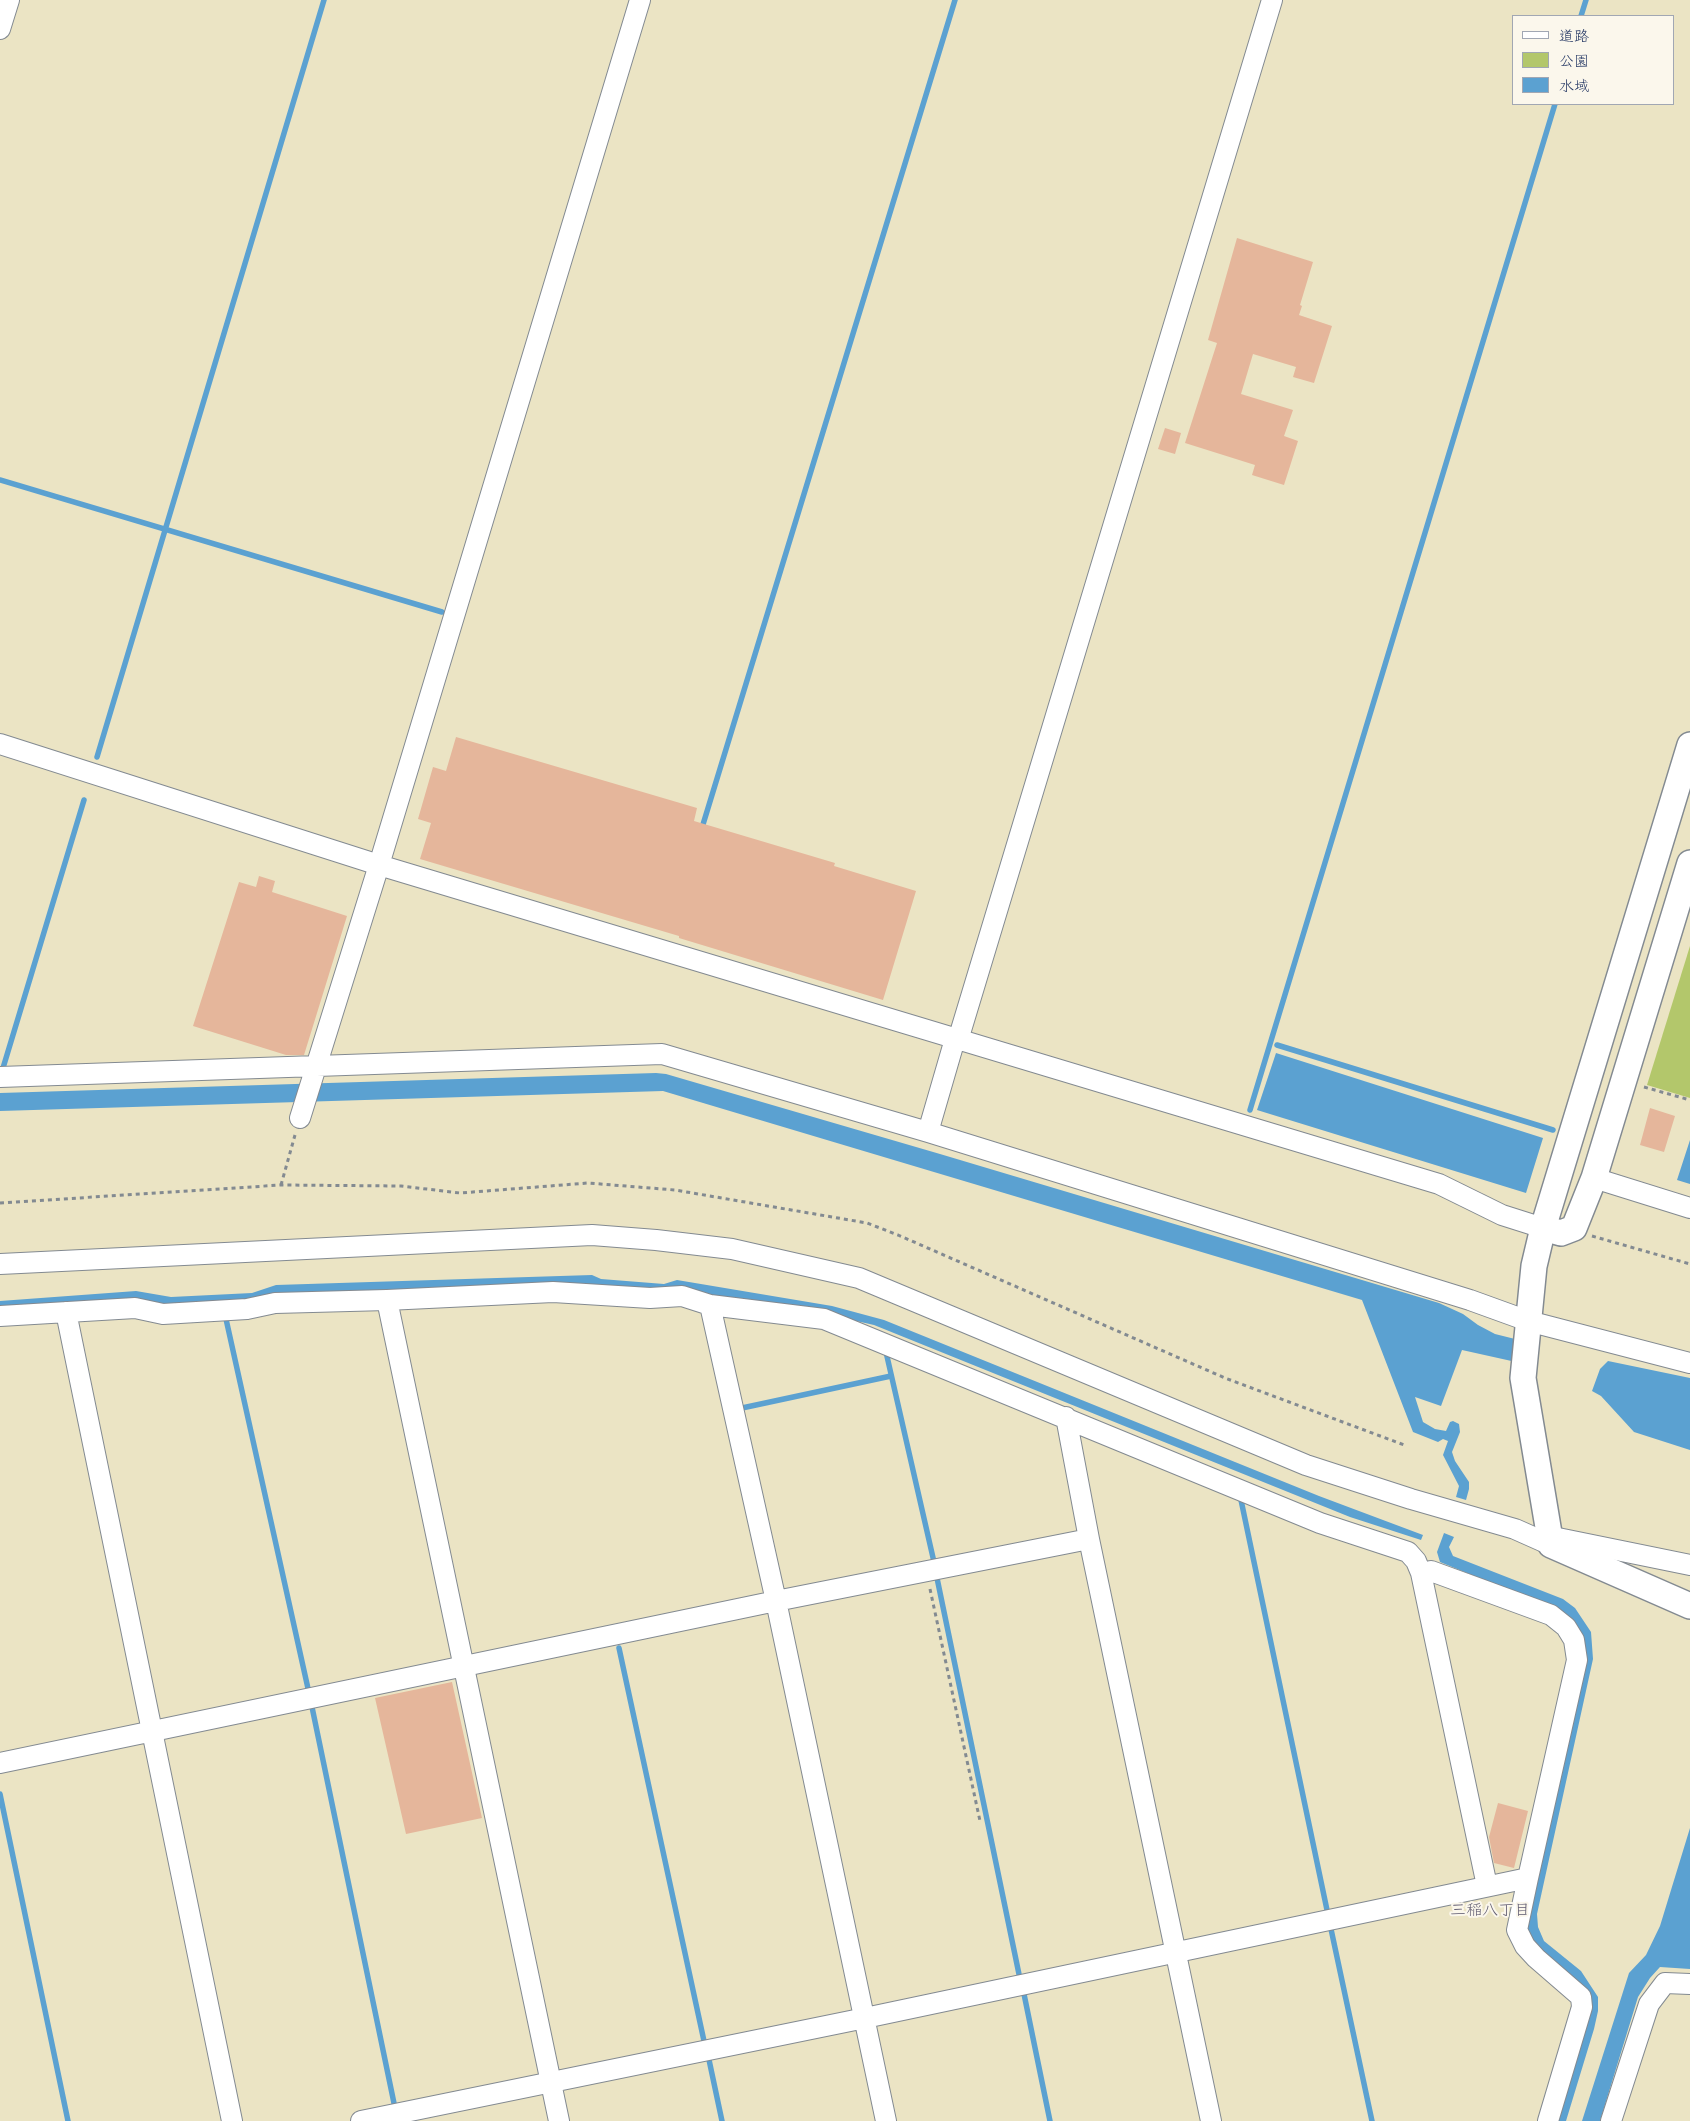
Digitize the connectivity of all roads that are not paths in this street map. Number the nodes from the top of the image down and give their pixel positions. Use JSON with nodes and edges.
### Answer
{"nodes":[{"id":1,"x":9,"y":0,"type":"edge"},
{"id":2,"x":640,"y":0,"type":"edge"},
{"id":3,"x":1272,"y":0,"type":"edge"},
{"id":4,"x":0,"y":29,"type":"edge"},
{"id":5,"x":0,"y":744,"type":"edge"},
{"id":6,"x":1690,"y":745,"type":"edge"},
{"id":7,"x":1690,"y":863,"type":"edge"},
{"id":8,"x":380,"y":865,"type":"junction"},
{"id":9,"x":956,"y":1039,"type":"junction"},
{"id":10,"x":317,"y":1065,"type":"junction"},
{"id":11,"x":0,"y":1077,"type":"edge"},
{"id":12,"x":300,"y":1118,"type":"road end"},
{"id":13,"x":928,"y":1132,"type":"junction"},
{"id":14,"x":1594,"y":1178,"type":"junction"},
{"id":15,"x":1690,"y":1208,"type":"edge"},
{"id":16,"x":1543,"y":1228,"type":"junction"},
{"id":17,"x":0,"y":1264,"type":"edge"},
{"id":18,"x":387,"y":1300,"type":"junction"},
{"id":19,"x":710,"y":1305,"type":"junction"},
{"id":20,"x":66,"y":1312,"type":"junction"},
{"id":21,"x":0,"y":1316,"type":"edge"},
{"id":22,"x":1527,"y":1328,"type":"junction"},
{"id":23,"x":1690,"y":1363,"type":"edge"},
{"id":24,"x":1066,"y":1418,"type":"junction"},
{"id":25,"x":1089,"y":1539,"type":"junction"},
{"id":26,"x":1550,"y":1540,"type":"junction"},
{"id":27,"x":1690,"y":1565,"type":"edge"},
{"id":28,"x":1421,"y":1573,"type":"junction"},
{"id":29,"x":776,"y":1601,"type":"junction"},
{"id":30,"x":1690,"y":1606,"type":"edge"},
{"id":31,"x":465,"y":1666,"type":"junction"},
{"id":32,"x":152,"y":1732,"type":"junction"},
{"id":33,"x":0,"y":1764,"type":"edge"},
{"id":34,"x":1528,"y":1878,"type":"junction"},
{"id":35,"x":1487,"y":1886,"type":"junction"},
{"id":36,"x":1176,"y":1952,"type":"junction"},
{"id":37,"x":1690,"y":1984,"type":"edge"},
{"id":38,"x":865,"y":2018,"type":"junction"},
{"id":39,"x":552,"y":2082,"type":"junction"},
{"id":40,"x":232,"y":2121,"type":"edge"},
{"id":41,"x":361,"y":2121,"type":"edge"},
{"id":42,"x":559,"y":2121,"type":"edge"},
{"id":43,"x":886,"y":2121,"type":"edge"},
{"id":44,"x":1211,"y":2121,"type":"edge"},
{"id":45,"x":1548,"y":2121,"type":"edge"},
{"id":46,"x":1611,"y":2121,"type":"edge"}],
"edges":[{"from":1,"to":4,"type":"street"},
{"from":2,"to":8,"type":"street"},
{"from":3,"to":9,"type":"street"},
{"from":5,"to":8,"type":"street"},
{"from":6,"to":16,"type":"street"},
{"from":7,"to":14,"type":"street"},
{"from":8,"to":9,"type":"street"},
{"from":8,"to":10,"type":"street"},
{"from":9,"to":13,"type":"street"},
{"from":9,"to":16,"type":"street"},
{"from":10,"to":11,"type":"street"},
{"from":10,"to":12,"type":"street"},
{"from":10,"to":13,"type":"street"},
{"from":13,"to":22,"type":"street"},
{"from":14,"to":15,"type":"street"},
{"from":14,"to":16,"type":"street"},
{"from":16,"to":22,"type":"street"},
{"from":17,"to":26,"type":"street"},
{"from":18,"to":19,"type":"street"},
{"from":18,"to":20,"type":"street"},
{"from":18,"to":31,"type":"street"},
{"from":19,"to":24,"type":"street"},
{"from":19,"to":29,"type":"street"},
{"from":20,"to":21,"type":"street"},
{"from":20,"to":32,"type":"street"},
{"from":22,"to":23,"type":"street"},
{"from":22,"to":26,"type":"street"},
{"from":24,"to":25,"type":"street"},
{"from":24,"to":28,"type":"street"},
{"from":25,"to":29,"type":"street"},
{"from":25,"to":36,"type":"street"},
{"from":26,"to":27,"type":"street"},
{"from":26,"to":30,"type":"street"},
{"from":28,"to":34,"type":"street"},
{"from":28,"to":35,"type":"street"},
{"from":29,"to":31,"type":"street"},
{"from":29,"to":38,"type":"street"},
{"from":31,"to":32,"type":"street"},
{"from":31,"to":39,"type":"street"},
{"from":32,"to":33,"type":"street"},
{"from":32,"to":40,"type":"street"},
{"from":34,"to":35,"type":"street"},
{"from":34,"to":45,"type":"street"},
{"from":35,"to":36,"type":"street"},
{"from":36,"to":38,"type":"street"},
{"from":36,"to":44,"type":"street"},
{"from":37,"to":46,"type":"street"},
{"from":38,"to":39,"type":"street"},
{"from":38,"to":43,"type":"street"},
{"from":39,"to":41,"type":"street"},
{"from":39,"to":42,"type":"street"}]}
